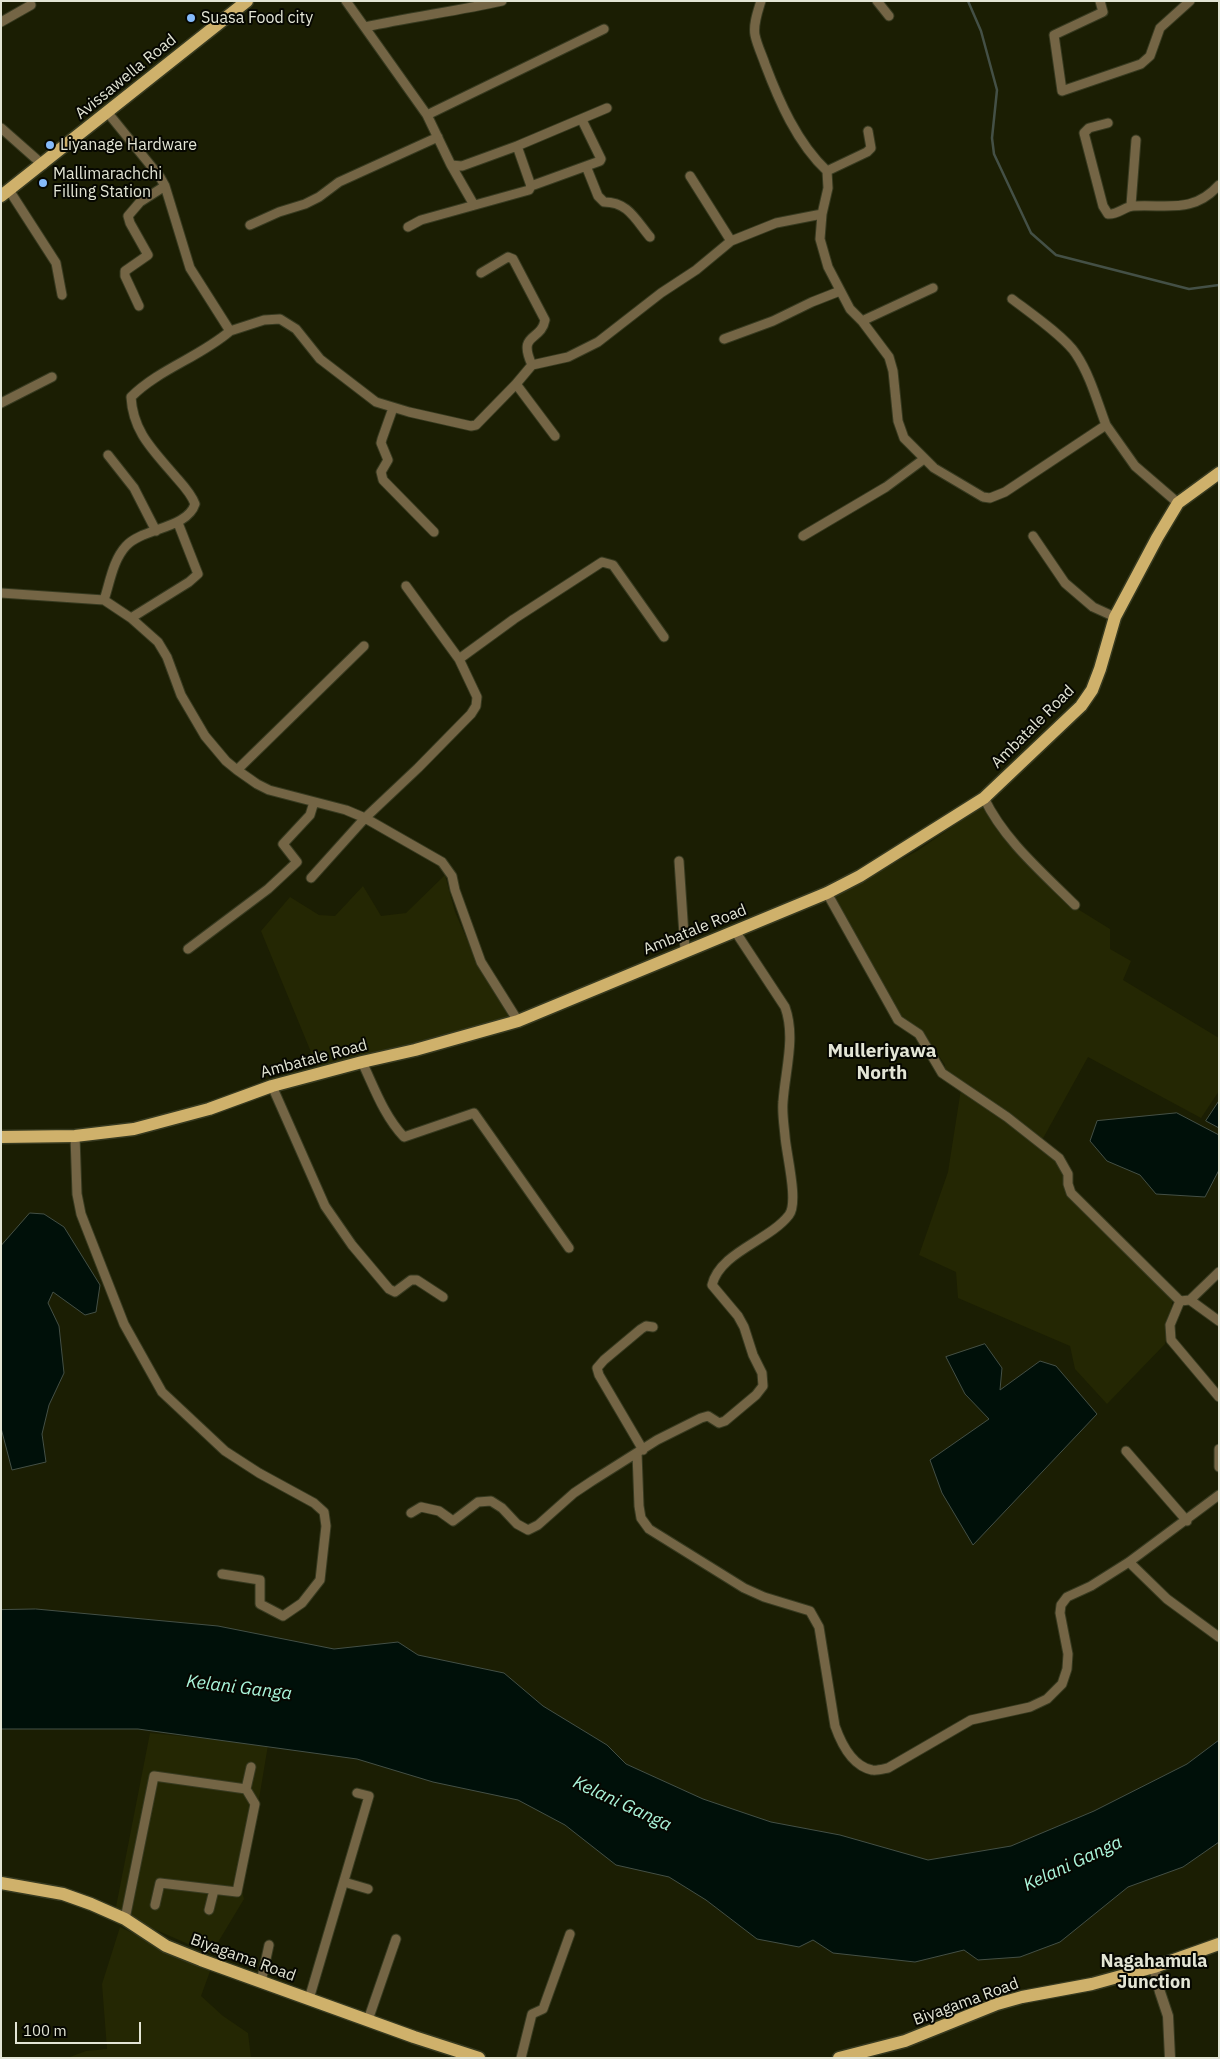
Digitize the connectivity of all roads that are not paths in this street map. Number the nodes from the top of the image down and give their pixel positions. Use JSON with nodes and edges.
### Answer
{"nodes":[{"id":1,"x":248,"y":1,"type":"edge"},
{"id":2,"x":346,"y":1,"type":"edge"},
{"id":3,"x":502,"y":1,"type":"edge"},
{"id":4,"x":761,"y":1,"type":"edge"},
{"id":5,"x":877,"y":1,"type":"edge"},
{"id":6,"x":1100,"y":1,"type":"edge"},
{"id":7,"x":1190,"y":1,"type":"edge"},
{"id":8,"x":31,"y":5,"type":"dead end"},
{"id":9,"x":888,"y":16,"type":"dead end"},
{"id":10,"x":1,"y":22,"type":"edge"},
{"id":11,"x":365,"y":27,"type":"junction"},
{"id":12,"x":604,"y":29,"type":"dead end"},
{"id":13,"x":608,"y":108,"type":"dead end"},
{"id":14,"x":108,"y":113,"type":"junction"},
{"id":15,"x":427,"y":115,"type":"junction"},
{"id":16,"x":582,"y":120,"type":"junction"},
{"id":17,"x":1108,"y":122,"type":"dead end"},
{"id":18,"x":1,"y":128,"type":"edge"},
{"id":19,"x":868,"y":131,"type":"dead end"},
{"id":20,"x":438,"y":137,"type":"junction"},
{"id":21,"x":1136,"y":140,"type":"dead end"},
{"id":22,"x":517,"y":146,"type":"junction"},
{"id":23,"x":43,"y":165,"type":"junction"},
{"id":24,"x":451,"y":165,"type":"junction"},
{"id":25,"x":586,"y":166,"type":"junction"},
{"id":26,"x":827,"y":171,"type":"junction"},
{"id":27,"x":690,"y":176,"type":"dead end"},
{"id":28,"x":1219,"y":185,"type":"edge"},
{"id":29,"x":165,"y":186,"type":"junction"},
{"id":30,"x":531,"y":186,"type":"junction"},
{"id":31,"x":5,"y":193,"type":"edge"},
{"id":32,"x":474,"y":205,"type":"junction"},
{"id":33,"x":1131,"y":206,"type":"junction"},
{"id":34,"x":822,"y":214,"type":"junction"},
{"id":35,"x":250,"y":225,"type":"dead end"},
{"id":36,"x":408,"y":227,"type":"dead end"},
{"id":37,"x":650,"y":237,"type":"dead end"},
{"id":38,"x":730,"y":242,"type":"junction"},
{"id":39,"x":482,"y":272,"type":"dead end"},
{"id":40,"x":933,"y":288,"type":"dead end"},
{"id":41,"x":840,"y":291,"type":"junction"},
{"id":42,"x":62,"y":295,"type":"dead end"},
{"id":43,"x":1012,"y":299,"type":"dead end"},
{"id":44,"x":139,"y":306,"type":"dead end"},
{"id":45,"x":862,"y":321,"type":"junction"},
{"id":46,"x":230,"y":331,"type":"junction"},
{"id":47,"x":724,"y":339,"type":"dead end"},
{"id":48,"x":532,"y":365,"type":"junction"},
{"id":49,"x":52,"y":377,"type":"dead end"},
{"id":50,"x":516,"y":384,"type":"junction"},
{"id":51,"x":1,"y":403,"type":"edge"},
{"id":52,"x":393,"y":408,"type":"junction"},
{"id":53,"x":1106,"y":425,"type":"junction"},
{"id":54,"x":555,"y":436,"type":"dead end"},
{"id":55,"x":108,"y":456,"type":"dead end"},
{"id":56,"x":924,"y":459,"type":"junction"},
{"id":57,"x":1219,"y":473,"type":"edge"},
{"id":58,"x":1178,"y":503,"type":"junction"},
{"id":59,"x":178,"y":523,"type":"junction"},
{"id":60,"x":156,"y":531,"type":"junction"},
{"id":61,"x":434,"y":532,"type":"dead end"},
{"id":62,"x":803,"y":536,"type":"dead end"},
{"id":63,"x":1033,"y":536,"type":"dead end"},
{"id":64,"x":406,"y":586,"type":"dead end"},
{"id":65,"x":1,"y":593,"type":"edge"},
{"id":66,"x":104,"y":600,"type":"junction"},
{"id":67,"x":1115,"y":617,"type":"junction"},
{"id":68,"x":130,"y":618,"type":"junction"},
{"id":69,"x":664,"y":637,"type":"dead end"},
{"id":70,"x":364,"y":646,"type":"dead end"},
{"id":71,"x":460,"y":659,"type":"junction"},
{"id":72,"x":237,"y":770,"type":"junction"},
{"id":73,"x":984,"y":798,"type":"junction"},
{"id":74,"x":314,"y":802,"type":"junction"},
{"id":75,"x":365,"y":818,"type":"junction"},
{"id":76,"x":679,"y":860,"type":"dead end"},
{"id":77,"x":311,"y":878,"type":"dead end"},
{"id":78,"x":827,"y":893,"type":"junction"},
{"id":79,"x":1075,"y":905,"type":"dead end"},
{"id":80,"x":735,"y":931,"type":"junction"},
{"id":81,"x":188,"y":949,"type":"dead end"},
{"id":82,"x":685,"y":950,"type":"junction"},
{"id":83,"x":518,"y":1021,"type":"junction"},
{"id":84,"x":362,"y":1062,"type":"junction"},
{"id":85,"x":272,"y":1086,"type":"junction"},
{"id":86,"x":75,"y":1136,"type":"junction"},
{"id":87,"x":1,"y":1137,"type":"edge"},
{"id":88,"x":570,"y":1248,"type":"dead end"},
{"id":89,"x":1219,"y":1272,"type":"edge"},
{"id":90,"x":443,"y":1297,"type":"dead end"},
{"id":91,"x":1190,"y":1300,"type":"junction"},
{"id":92,"x":1180,"y":1301,"type":"junction"},
{"id":93,"x":1219,"y":1321,"type":"edge"},
{"id":94,"x":653,"y":1327,"type":"dead end"},
{"id":95,"x":1219,"y":1397,"type":"edge"},
{"id":96,"x":1219,"y":1450,"type":"edge"},
{"id":97,"x":640,"y":1451,"type":"junction"},
{"id":98,"x":1126,"y":1451,"type":"dead end"},
{"id":99,"x":1219,"y":1467,"type":"edge"},
{"id":100,"x":1219,"y":1495,"type":"edge"},
{"id":101,"x":411,"y":1513,"type":"dead end"},
{"id":102,"x":1187,"y":1521,"type":"junction"},
{"id":103,"x":1129,"y":1562,"type":"junction"},
{"id":104,"x":222,"y":1574,"type":"dead end"},
{"id":105,"x":1219,"y":1637,"type":"edge"},
{"id":106,"x":251,"y":1767,"type":"dead end"},
{"id":107,"x":246,"y":1789,"type":"junction"},
{"id":108,"x":357,"y":1793,"type":"dead end"},
{"id":109,"x":344,"y":1882,"type":"junction"},
{"id":110,"x":1,"y":1883,"type":"edge"},
{"id":111,"x":368,"y":1889,"type":"dead end"},
{"id":112,"x":214,"y":1890,"type":"junction"},
{"id":113,"x":155,"y":1905,"type":"dead end"},
{"id":114,"x":209,"y":1910,"type":"dead end"},
{"id":115,"x":125,"y":1919,"type":"junction"},
{"id":116,"x":570,"y":1934,"type":"dead end"},
{"id":117,"x":396,"y":1938,"type":"dead end"},
{"id":118,"x":1219,"y":1944,"type":"edge"},
{"id":119,"x":269,"y":1945,"type":"dead end"},
{"id":120,"x":1154,"y":1968,"type":"junction"},
{"id":121,"x":260,"y":1982,"type":"junction"},
{"id":122,"x":309,"y":1999,"type":"junction"},
{"id":123,"x":368,"y":2020,"type":"junction"},
{"id":124,"x":479,"y":2058,"type":"edge"},
{"id":125,"x":521,"y":2058,"type":"edge"},
{"id":126,"x":839,"y":2058,"type":"edge"},
{"id":127,"x":1170,"y":2058,"type":"edge"}],
"edges":[{"from":1,"to":14,"type":"main road","name":"Avissawella Road"},
{"from":2,"to":11,"type":"street"},
{"from":3,"to":11,"type":"street"},
{"from":4,"to":26,"type":"street"},
{"from":5,"to":9,"type":"street"},
{"from":6,"to":7,"type":"street"},
{"from":8,"to":10,"type":"street"},
{"from":11,"to":15,"type":"street"},
{"from":12,"to":15,"type":"street"},
{"from":13,"to":16,"type":"street"},
{"from":14,"to":23,"type":"main road","name":"Avissawella Road"},
{"from":14,"to":29,"type":"street"},
{"from":15,"to":20,"type":"street"},
{"from":16,"to":22,"type":"street"},
{"from":16,"to":25,"type":"street"},
{"from":17,"to":33,"type":"street"},
{"from":18,"to":23,"type":"street"},
{"from":19,"to":26,"type":"street"},
{"from":20,"to":24,"type":"street"},
{"from":20,"to":35,"type":"street"},
{"from":21,"to":33,"type":"street"},
{"from":22,"to":24,"type":"street"},
{"from":22,"to":30,"type":"street"},
{"from":23,"to":31,"type":"main road","name":"Avissawella Road"},
{"from":24,"to":32,"type":"street"},
{"from":25,"to":30,"type":"street"},
{"from":25,"to":37,"type":"street"},
{"from":26,"to":34,"type":"street"},
{"from":27,"to":38,"type":"street"},
{"from":28,"to":33,"type":"street"},
{"from":29,"to":44,"type":"street"},
{"from":29,"to":46,"type":"street"},
{"from":30,"to":32,"type":"street"},
{"from":31,"to":42,"type":"street"},
{"from":32,"to":36,"type":"street"},
{"from":34,"to":38,"type":"street"},
{"from":34,"to":41,"type":"street"},
{"from":38,"to":48,"type":"street"},
{"from":39,"to":48,"type":"street"},
{"from":40,"to":45,"type":"street"},
{"from":41,"to":45,"type":"street"},
{"from":41,"to":47,"type":"street"},
{"from":43,"to":53,"type":"street"},
{"from":45,"to":56,"type":"street"},
{"from":46,"to":52,"type":"street"},
{"from":46,"to":59,"type":"street"},
{"from":48,"to":50,"type":"street"},
{"from":49,"to":51,"type":"street"},
{"from":50,"to":52,"type":"street"},
{"from":50,"to":54,"type":"street"},
{"from":52,"to":61,"type":"street"},
{"from":53,"to":56,"type":"street"},
{"from":53,"to":58,"type":"street"},
{"from":55,"to":60,"type":"street"},
{"from":56,"to":62,"type":"street"},
{"from":57,"to":58,"type":"main road","name":"Ambatale Road"},
{"from":58,"to":67,"type":"main road","name":"Ambatale Road"},
{"from":59,"to":60,"type":"street"},
{"from":59,"to":68,"type":"street"},
{"from":60,"to":66,"type":"street"},
{"from":63,"to":67,"type":"street"},
{"from":64,"to":71,"type":"street"},
{"from":65,"to":66,"type":"street"},
{"from":66,"to":68,"type":"street"},
{"from":67,"to":73,"type":"main road","name":"Ambatale Road"},
{"from":68,"to":72,"type":"street"},
{"from":69,"to":71,"type":"street"},
{"from":70,"to":72,"type":"street"},
{"from":71,"to":75,"type":"street"},
{"from":72,"to":74,"type":"street"},
{"from":73,"to":78,"type":"main road","name":"Ambatale Road"},
{"from":73,"to":79,"type":"street"},
{"from":74,"to":75,"type":"street"},
{"from":74,"to":81,"type":"street"},
{"from":75,"to":77,"type":"street"},
{"from":75,"to":83,"type":"street"},
{"from":76,"to":82,"type":"street"},
{"from":78,"to":80,"type":"main road","name":"Ambatale Road"},
{"from":78,"to":92,"type":"street"},
{"from":80,"to":82,"type":"main road","name":"Ambatale Road"},
{"from":80,"to":97,"type":"street"},
{"from":82,"to":83,"type":"main road","name":"Ambatale Road"},
{"from":83,"to":84,"type":"main road","name":"Ambatale Road"},
{"from":84,"to":85,"type":"main road","name":"Ambatale Road"},
{"from":84,"to":88,"type":"street"},
{"from":85,"to":86,"type":"main road","name":"Ambatale Road"},
{"from":85,"to":90,"type":"street"},
{"from":86,"to":87,"type":"main road","name":"Ambatale Road"},
{"from":86,"to":104,"type":"street"},
{"from":89,"to":91,"type":"street"},
{"from":91,"to":92,"type":"street"},
{"from":91,"to":93,"type":"street"},
{"from":92,"to":95,"type":"street"},
{"from":94,"to":97,"type":"street"},
{"from":96,"to":99,"type":"street"},
{"from":97,"to":101,"type":"street"},
{"from":97,"to":103,"type":"street"},
{"from":98,"to":102,"type":"street"},
{"from":100,"to":102,"type":"street"},
{"from":102,"to":103,"type":"street"},
{"from":103,"to":105,"type":"street"},
{"from":106,"to":107,"type":"street"},
{"from":107,"to":112,"type":"street"},
{"from":107,"to":115,"type":"street"},
{"from":108,"to":109,"type":"street"},
{"from":109,"to":111,"type":"street"},
{"from":109,"to":122,"type":"street"},
{"from":110,"to":115,"type":"main road","name":"Biyagama Road"},
{"from":112,"to":113,"type":"street"},
{"from":112,"to":114,"type":"street"},
{"from":115,"to":121,"type":"main road","name":"Biyagama Road"},
{"from":116,"to":125,"type":"street"},
{"from":117,"to":123,"type":"street"},
{"from":118,"to":120,"type":"main road","name":"Biyagama Road"},
{"from":119,"to":121,"type":"street"},
{"from":120,"to":126,"type":"main road","name":"Biyagama Road"},
{"from":120,"to":127,"type":"street"},
{"from":121,"to":122,"type":"main road","name":"Biyagama Road"},
{"from":122,"to":123,"type":"main road","name":"Biyagama Road"},
{"from":123,"to":124,"type":"main road","name":"Biyagama Road"}]}
